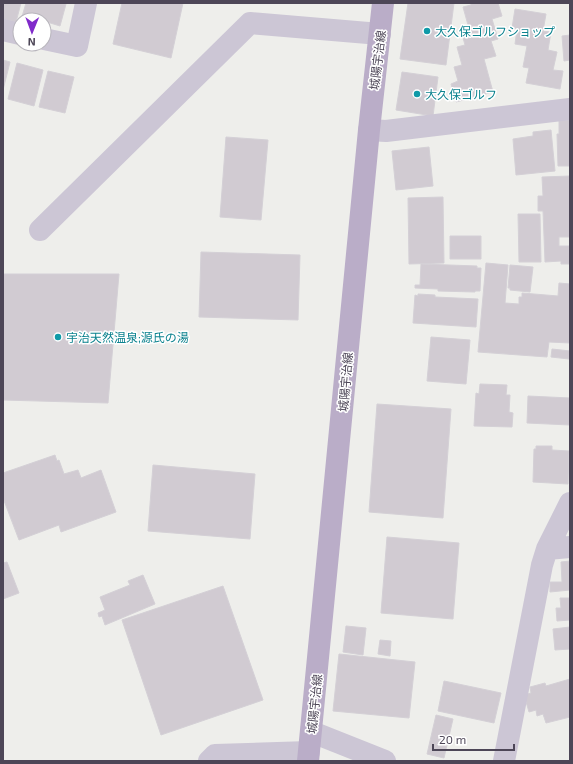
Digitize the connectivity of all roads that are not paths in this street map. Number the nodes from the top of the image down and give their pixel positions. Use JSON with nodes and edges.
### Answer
{"nodes":[{"id":1,"x":86,"y":3,"type":"edge"},
{"id":2,"x":383,"y":3,"type":"edge"},
{"id":3,"x":380,"y":34,"type":"junction"},
{"id":4,"x":52,"y":41,"type":"edge"},
{"id":5,"x":570,"y":109,"type":"edge"},
{"id":6,"x":369,"y":130,"type":"junction"},
{"id":7,"x":40,"y":230,"type":"dead end"},
{"id":8,"x":570,"y":503,"type":"edge"},
{"id":9,"x":570,"y":546,"type":"edge"},
{"id":10,"x":547,"y":549,"type":"junction"},
{"id":11,"x":310,"y":748,"type":"edge"},
{"id":12,"x":209,"y":761,"type":"edge"},
{"id":13,"x":385,"y":761,"type":"edge"},
{"id":14,"x":504,"y":761,"type":"edge"}],
"edges":[{"from":1,"to":4,"type":"street"},
{"from":2,"to":3,"type":"main road","name":"城陽宇治線"},
{"from":3,"to":6,"type":"main road","name":"城陽宇治線"},
{"from":3,"to":7,"type":"street"},
{"from":5,"to":6,"type":"street"},
{"from":6,"to":11,"type":"main road","name":"城陽宇治線"},
{"from":8,"to":10,"type":"street"},
{"from":9,"to":10,"type":"street"},
{"from":10,"to":14,"type":"street"},
{"from":11,"to":12,"type":"street"},
{"from":11,"to":13,"type":"street"}]}
